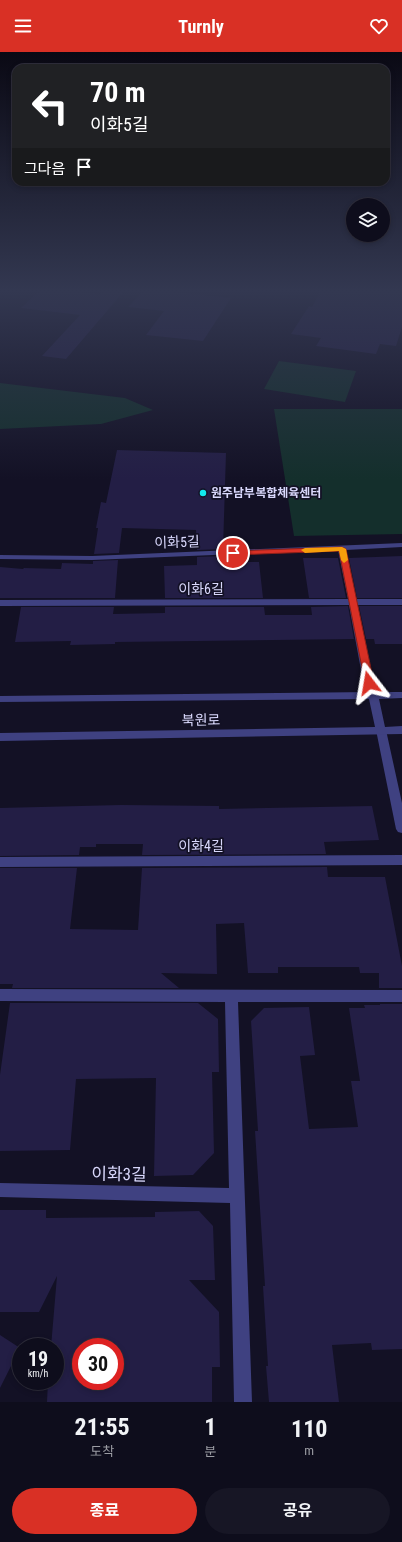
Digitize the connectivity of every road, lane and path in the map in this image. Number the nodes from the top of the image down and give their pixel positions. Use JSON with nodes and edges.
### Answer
{"nodes":[{"id":1,"x":402,"y":545,"type":"edge"},
{"id":2,"x":342,"y":549,"type":"junction"},
{"id":3,"x":0,"y":557,"type":"edge"},
{"id":4,"x":353,"y":602,"type":"junction"},
{"id":5,"x":402,"y":602,"type":"edge"},
{"id":6,"x":0,"y":603,"type":"edge"},
{"id":7,"x":373,"y":695,"type":"junction"},
{"id":8,"x":402,"y":695,"type":"edge"},
{"id":9,"x":0,"y":699,"type":"edge"},
{"id":10,"x":381,"y":730,"type":"junction"},
{"id":11,"x":402,"y":730,"type":"edge"},
{"id":12,"x":0,"y":737,"type":"edge"},
{"id":13,"x":402,"y":829,"type":"edge"},
{"id":14,"x":402,"y":860,"type":"edge"},
{"id":15,"x":0,"y":862,"type":"edge"},
{"id":16,"x":0,"y":995,"type":"edge"},
{"id":17,"x":231,"y":995,"type":"junction"},
{"id":18,"x":402,"y":996,"type":"edge"},
{"id":19,"x":0,"y":1190,"type":"edge"},
{"id":20,"x":236,"y":1196,"type":"junction"},
{"id":21,"x":243,"y":1402,"type":"edge"}],
"edges":[{"from":1,"to":2,"type":"street","name":"이화5길"},
{"from":2,"to":3,"type":"street","name":"이화5길"},
{"from":2,"to":4,"type":"street"},
{"from":4,"to":5,"type":"street","name":"이화6길"},
{"from":4,"to":6,"type":"street","name":"이화6길"},
{"from":4,"to":7,"type":"street"},
{"from":7,"to":8,"type":"street","name":"북원로"},
{"from":7,"to":9,"type":"street","name":"북원로"},
{"from":7,"to":10,"type":"street"},
{"from":10,"to":11,"type":"street","name":"북원로"},
{"from":10,"to":12,"type":"street","name":"북원로"},
{"from":10,"to":13,"type":"street"},
{"from":14,"to":15,"type":"street","name":"이화4길"},
{"from":16,"to":17,"type":"street"},
{"from":17,"to":18,"type":"street"},
{"from":17,"to":20,"type":"street"},
{"from":19,"to":20,"type":"street","name":"이화3길"},
{"from":20,"to":21,"type":"street"}]}
